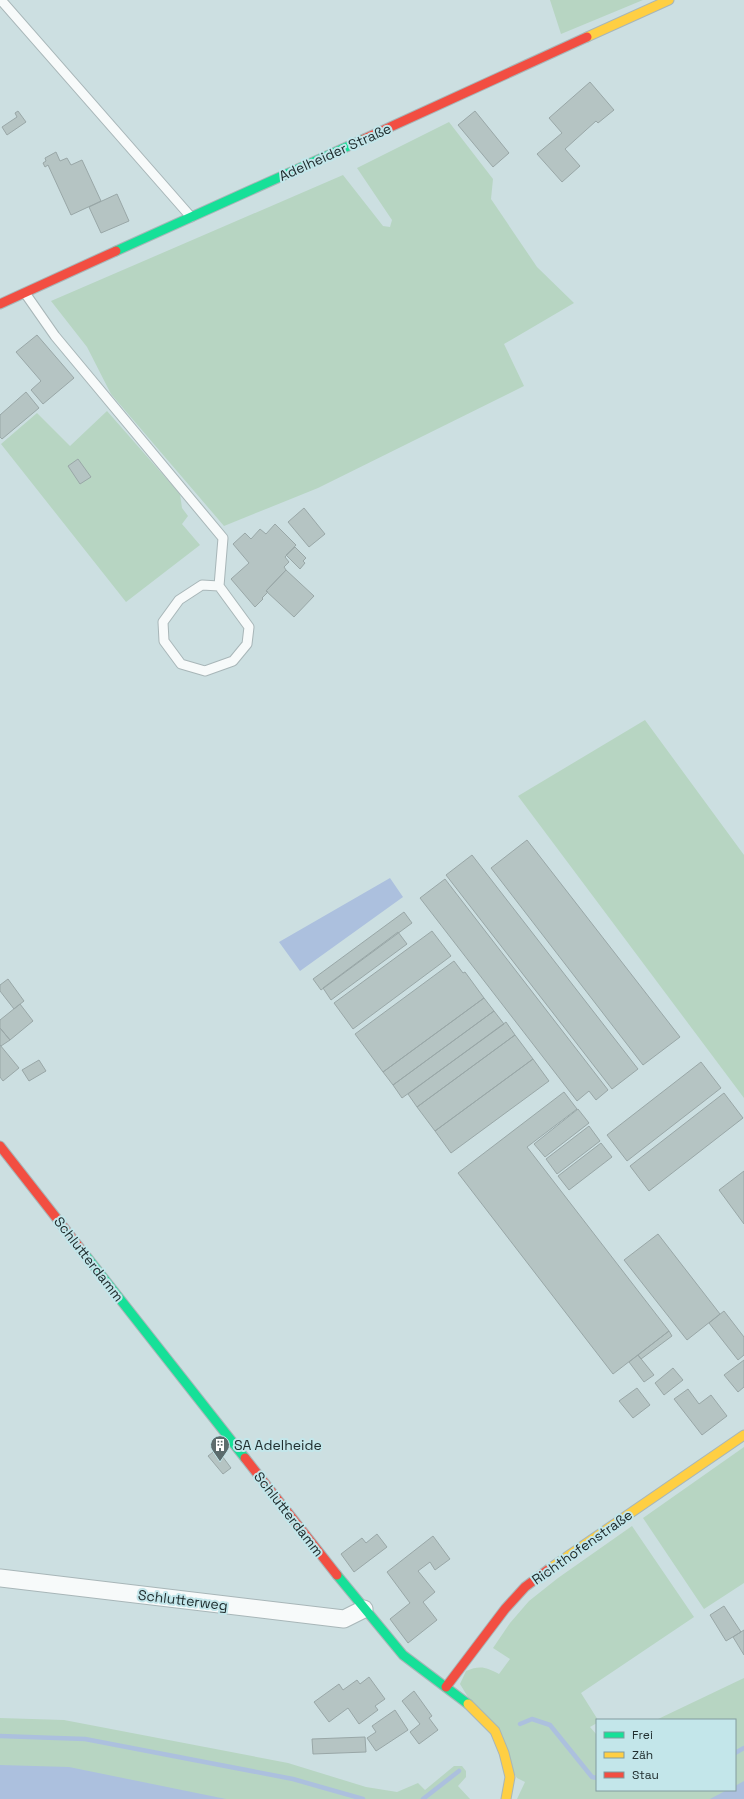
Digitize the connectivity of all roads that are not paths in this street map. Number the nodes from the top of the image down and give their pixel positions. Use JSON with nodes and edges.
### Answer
{"nodes":[{"id":1,"x":1,"y":0,"type":"edge"},
{"id":2,"x":669,"y":0,"type":"edge"},
{"id":3,"x":191,"y":217,"type":"junction"},
{"id":4,"x":25,"y":293,"type":"junction"},
{"id":5,"x":0,"y":304,"type":"edge"},
{"id":6,"x":219,"y":586,"type":"junction"},
{"id":7,"x":0,"y":1146,"type":"edge"},
{"id":8,"x":744,"y":1435,"type":"edge"},
{"id":9,"x":0,"y":1578,"type":"edge"},
{"id":10,"x":364,"y":1609,"type":"junction"},
{"id":11,"x":446,"y":1687,"type":"junction"},
{"id":12,"x":506,"y":1799,"type":"edge"}],
"edges":[{"from":1,"to":3,"type":"lane"},
{"from":2,"to":3,"type":"street","name":"Adelheider Straße"},
{"from":3,"to":4,"type":"street","name":"Adelheider Straße"},
{"from":4,"to":5,"type":"street","name":"Adelheider Straße"},
{"from":4,"to":6,"type":"lane"},
{"from":6,"to":6,"type":"lane"},
{"from":7,"to":10,"type":"street","name":"Schlutterdamm"},
{"from":8,"to":11,"type":"street","name":"Richthofenstraße"},
{"from":9,"to":10,"type":"street","name":"Schlutterweg"},
{"from":10,"to":11,"type":"street","name":"Schlutterdamm"},
{"from":11,"to":12,"type":"street","name":"Schlutterdamm"}]}
